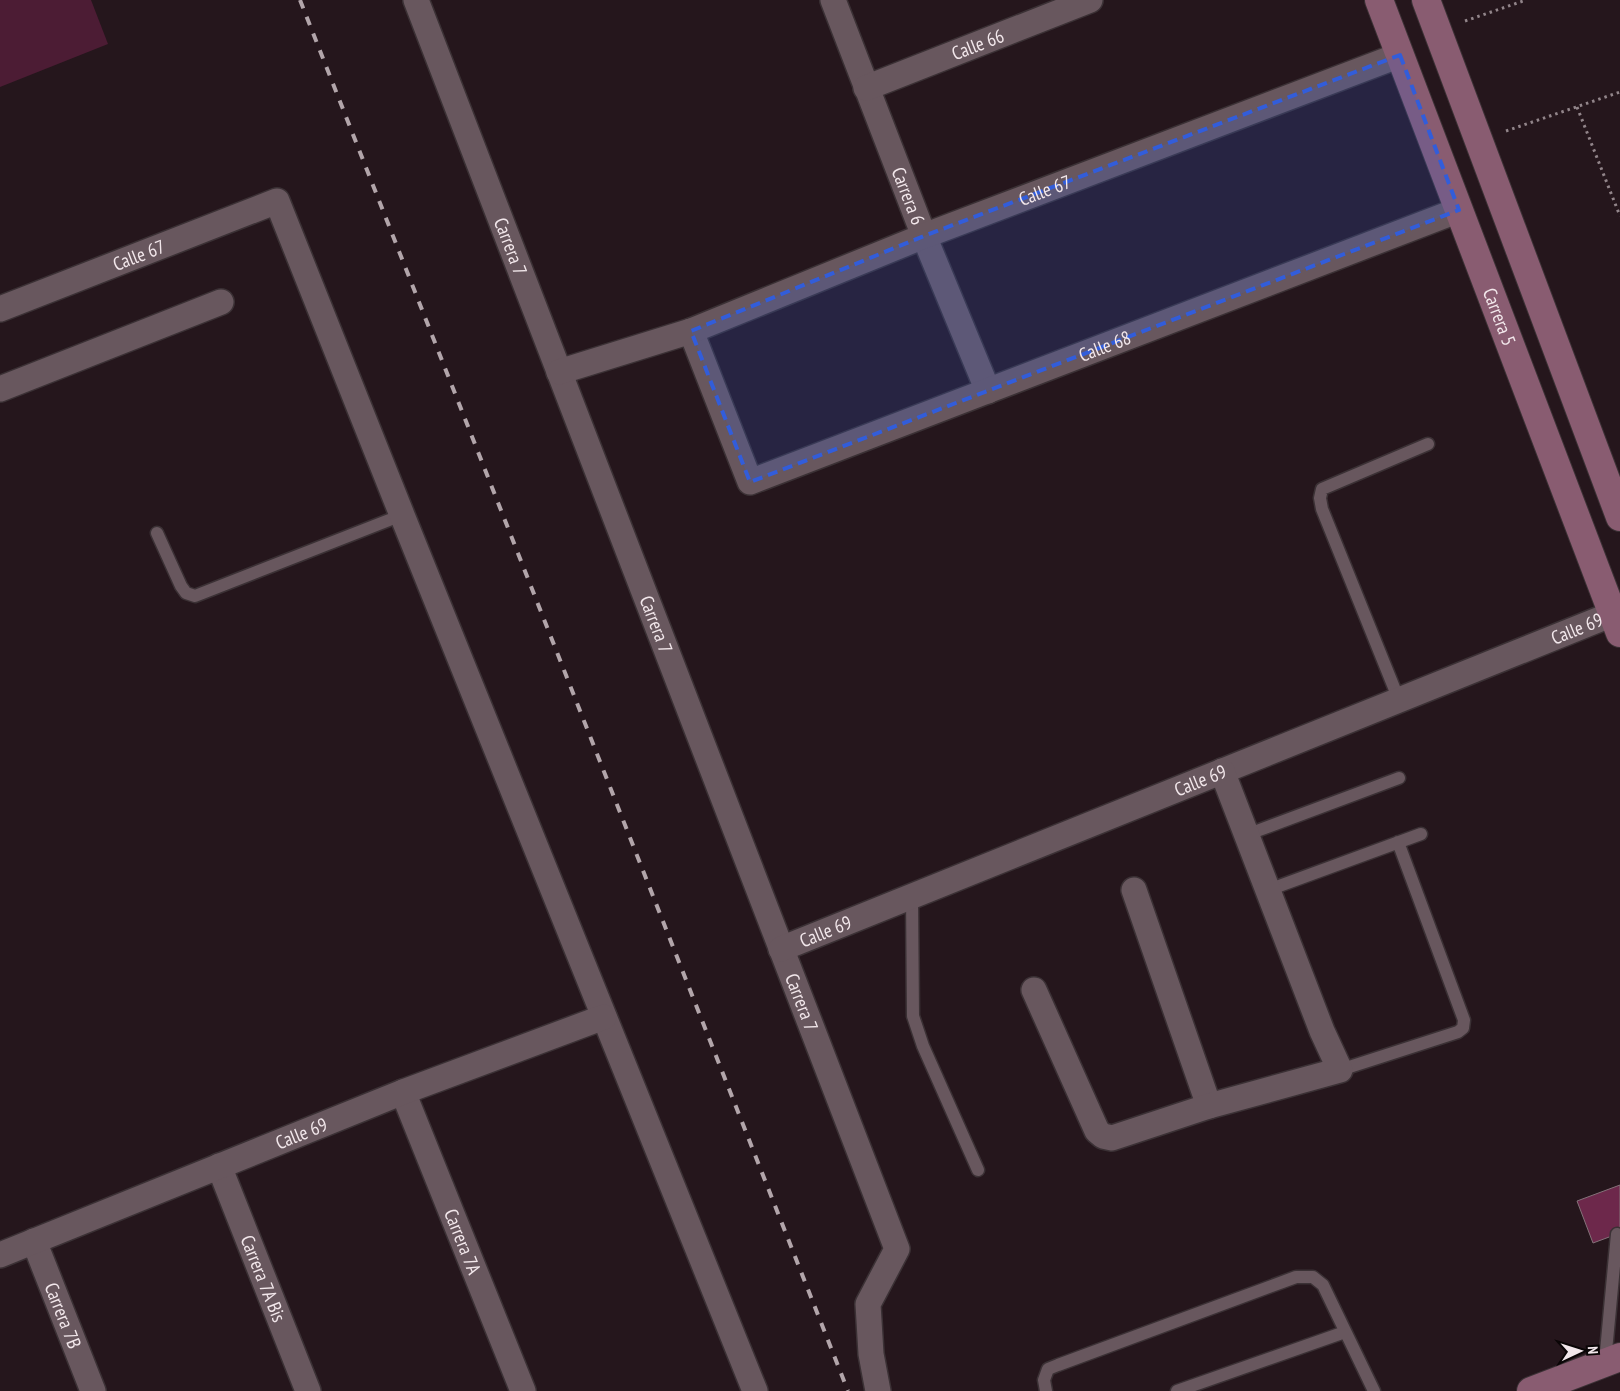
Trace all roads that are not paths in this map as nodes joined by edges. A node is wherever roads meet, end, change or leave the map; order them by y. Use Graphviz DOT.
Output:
graph roads {
  1 [pos="416,0"];
  2 [pos="833,0"];
  3 [pos="1090,0"];
  4 [pos="1379,0"];
  5 [pos="1426,0"];
  6 [pos="1400,55"];
  7 [pos="866,88"];
  8 [pos="1459,210"];
  9 [pos="924,236"];
  10 [pos="221,302"];
  11 [pos="0,309"];
  12 [pos="691,331"];
  13 [pos="559,372"];
  14 [pos="0,390"];
  15 [pos="988,391"];
  16 [pos="1428,444"];
  17 [pos="402,515"];
  18 [pos="1620,516"];
  19 [pos="156,533"];
  20 [pos="1618,620"];
  21 [pos="1398,700"];
  22 [pos="1222,771"];
  23 [pos="1399,778"];
  24 [pos="1421,834"];
  25 [pos="1246,835"];
  26 [pos="1398,842"];
  27 [pos="1134,890"];
  28 [pos="1268,890"];
  29 [pos="912,896"];
  30 [pos="781,949"];
  31 [pos="1034,990"];
  32 [pos="604,1017"];
  33 [pos="1340,1070"];
  34 [pos="403,1092"];
  35 [pos="1210,1106"];
  36 [pos="219,1166"];
  37 [pos="978,1170"];
  38 [pos="1618,1234"];
  39 [pos="34,1241"];
  40 [pos="0,1255"];
  41 [pos="1616,1285"];
  42 [pos="1345,1332"];
  43 [pos="1613,1360"];
  44 [pos="93,1391"];
  45 [pos="308,1391"];
  46 [pos="523,1391"];
  47 [pos="755,1391"];
  48 [pos="878,1391"];
  49 [pos="1046,1391"];
  50 [pos="1177,1391"];
  51 [pos="1374,1391"];
  52 [pos="1531,1391"];
  1 -- 13 [label="street, Carrera 7"];
  2 -- 7 [label="street, Carrera 6"];
  3 -- 7 [label="street, Calle 66"];
  4 -- 6 [label="main road, Carrera 5"];
  5 -- 18 [label="main road"];
  6 -- 8 [label="main road, Carrera 5"];
  6 -- 9 [label="street, Calle 67"];
  7 -- 9 [label="street, Carrera 6"];
  8 -- 15 [label="street, Calle 68"];
  8 -- 20 [label="main road, Carrera 5"];
  9 -- 12 [label="street, Calle 67"];
  9 -- 15 [label="street, Carrera 6"];
  10 -- 14 [label="street"];
  11 -- 17 [label="street, Calle 67"];
  12 -- 13 [label="street, Calle 67"];
  12 -- 15 [label="street, Calle 68"];
  13 -- 30 [label="street, Carrera 7"];
  16 -- 21 [label="lane"];
  17 -- 19 [label="lane"];
  17 -- 32 [label="street"];
  20 -- 21 [label="street, Calle 69"];
  21 -- 22 [label="street, Calle 69"];
  22 -- 25 [label="street"];
  22 -- 29 [label="street, Calle 69"];
  23 -- 25 [label="lane"];
  24 -- 26 [label="lane"];
  25 -- 28 [label="street"];
  26 -- 28 [label="lane"];
  26 -- 33 [label="lane"];
  27 -- 35 [label="street"];
  28 -- 33 [label="street"];
  29 -- 30 [label="street, Calle 69"];
  29 -- 37 [label="lane"];
  30 -- 48 [label="street, Carrera 7"];
  31 -- 35 [label="street"];
  32 -- 34 [label="street, Calle 69"];
  32 -- 47 [label="street"];
  33 -- 35 [label="street"];
  34 -- 36 [label="street, Calle 69"];
  34 -- 46 [label="street, Carrera 7A"];
  36 -- 39 [label="street, Calle 69"];
  36 -- 45 [label="street, Carrera 7A Bis"];
  38 -- 41 [label="lane"];
  39 -- 40 [label="street, Calle 69"];
  39 -- 44 [label="street, Carrera 7B"];
  41 -- 43 [label="lane"];
  42 -- 49 [label="lane"];
  42 -- 50 [label="lane"];
  42 -- 51 [label="lane"];
  43 -- 52 [label="main road"];
}
